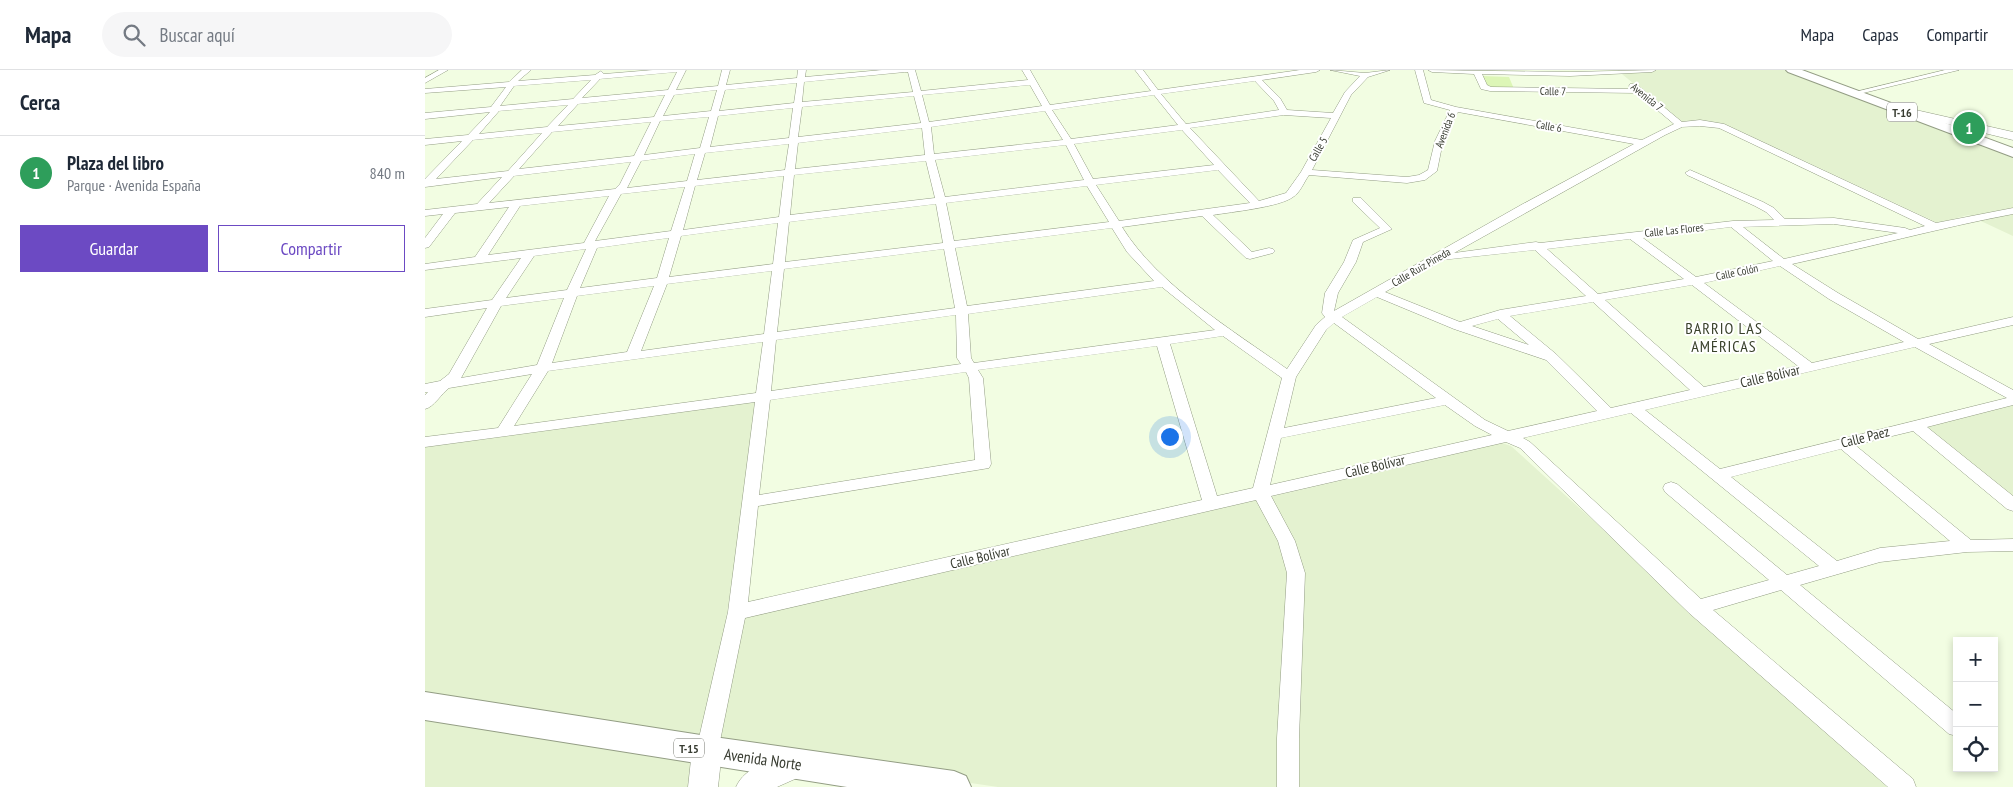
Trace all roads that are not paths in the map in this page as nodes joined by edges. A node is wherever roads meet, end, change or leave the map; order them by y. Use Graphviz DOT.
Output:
graph roads {
  1 [pos="433,70"];
  2 [pos="444,70"];
  3 [pos="527,70"];
  4 [pos="681,70"];
  5 [pos="726,70"];
  6 [pos="905,70"];
  7 [pos="911,70"];
  8 [pos="1025,70"];
  9 [pos="1139,70"];
  10 [pos="1315,70"];
  11 [pos="1334,70"];
  12 [pos="1386,70"];
  13 [pos="1419,70"];
  14 [pos="1432,70"];
  15 [pos="1652,70"];
  16 [pos="1792,70"];
  17 [pos="1800,70"];
  18 [pos="1955,70"];
  19 [pos="1477,72"];
  20 [pos="1615,72"];
  21 [pos="601,73"];
  22 [pos="425,74"];
  23 [pos="1365,75"];
  24 [pos="801,76"];
  25 [pos="1257,80"];
  26 [pos="425,81"];
  27 [pos="1033,82"];
  28 [pos="511,84"];
  29 [pos="721,89"];
  30 [pos="443,90"];
  31 [pos="425,91"];
  32 [pos="1640,91"];
  33 [pos="1859,92"];
  34 [pos="917,93"];
  35 [pos="671,94"];
  36 [pos="1156,94"];
  37 [pos="431,98"];
  38 [pos="574,103"];
  39 [pos="797,105"];
  40 [pos="1890,106"];
  41 [pos="1049,109"];
  42 [pos="1455,109"];
  43 [pos="495,110"];
  44 [pos="1284,112"];
  45 [pos="1915,113"];
  46 [pos="714,114"];
  47 [pos="425,116"];
  48 [pos="1336,116"];
  49 [pos="656,120"];
  50 [pos="926,125"];
  51 [pos="1680,125"];
  52 [pos="1183,126"];
  53 [pos="1986,130"];
  54 [pos="548,131"];
  55 [pos="473,138"];
  56 [pos="793,141"];
  57 [pos="425,142"];
  58 [pos="1069,142"];
  59 [pos="1642,142"];
  60 [pos="2012,146"];
  61 [pos="703,152"];
  62 [pos="930,157"];
  63 [pos="637,159"];
  64 [pos="1220,167"];
  65 [pos="790,172"];
  66 [pos="1306,172"];
  67 [pos="1690,173"];
  68 [pos="511,174"];
  69 [pos="691,183"];
  70 [pos="1090,183"];
  71 [pos="426,184"];
  72 [pos="619,191"];
  73 [pos="941,200"];
  74 [pos="1357,200"];
  75 [pos="517,202"];
  76 [pos="1257,204"];
  77 [pos="480,206"];
  78 [pos="451,210"];
  79 [pos="2013,211"];
  80 [pos="425,213"];
  81 [pos="1205,213"];
  82 [pos="785,219"];
  83 [pos="1782,222"];
  84 [pos="1733,224"];
  85 [pos="1114,225"];
  86 [pos="1936,227"];
  87 [pos="1911,232"];
  88 [pos="676,234"];
  89 [pos="1632,234"];
  90 [pos="425,245"];
  91 [pos="590,245"];
  92 [pos="1536,245"];
  93 [pos="948,246"];
  94 [pos="1269,251"];
  95 [pos="530,253"];
  96 [pos="1438,258"];
  97 [pos="479,260"];
  98 [pos="1781,263"];
  99 [pos="779,266"];
  100 [pos="425,267"];
  101 [pos="662,281"];
  102 [pos="1695,281"];
  103 [pos="1164,283"];
  104 [pos="1377,292"];
  105 [pos="572,293"];
  106 [pos="1596,298"];
  107 [pos="496,304"];
  108 [pos="962,311"];
  109 [pos="425,313"];
  110 [pos="1500,314"];
  111 [pos="1333,317"];
  112 [pos="2013,321"];
  113 [pos="1459,326"];
  114 [pos="1226,332"];
  115 [pos="771,337"];
  116 [pos="1162,340"];
  117 [pos="1917,343"];
  118 [pos="632,356"];
  119 [pos="1551,357"];
  120 [pos="968,367"];
  121 [pos="1809,367"];
  122 [pos="543,368"];
  123 [pos="1289,377"];
  124 [pos="447,384"];
  125 [pos="425,388"];
  126 [pos="1701,392"];
  127 [pos="763,395"];
  128 [pos="2013,396"];
  129 [pos="1448,400"];
  130 [pos="2013,401"];
  131 [pos="425,405"];
  132 [pos="1634,408"];
  133 [pos="1608,413"];
  134 [pos="1915,425"];
  135 [pos="503,432"];
  136 [pos="1275,434"];
  137 [pos="1507,435"];
  138 [pos="425,442"];
  139 [pos="1843,443"];
  140 [pos="1717,475"];
  141 [pos="1671,488"];
  142 [pos="1260,492"];
  143 [pos="750,502"];
  144 [pos="1211,504"];
  145 [pos="2013,505"];
  146 [pos="2013,545"];
  147 [pos="1967,546"];
  148 [pos="1834,568"];
  149 [pos="1783,582"];
  150 [pos="1696,608"];
  151 [pos="737,612"];
  152 [pos="425,706"];
  153 [pos="1953,724"];
  154 [pos="707,751"];
  155 [pos="797,764"];
  156 [pos="703,787"];
  157 [pos="751,787"];
  158 [pos="954,787"];
  159 [pos="1288,787"];
  160 [pos="1905,787"];
  1 -- 22 [label="street"];
  2 -- 26 [label="street"];
  3 -- 28 [label="street"];
  4 -- 21 [label="street"];
  4 -- 35 [label="street"];
  5 -- 29 [label="street"];
  6 -- 24 [label="street"];
  7 -- 34 [label="street"];
  8 -- 27 [label="street"];
  9 -- 36 [label="street"];
  10 -- 25 [label="street"];
  11 -- 23 [label="street"];
  12 -- 23 [label="street"];
  13 -- 42 [label="street, Avenida 6"];
  14 -- 19 [label="street"];
  15 -- 20 [label="street"];
  16 -- 40 [label="highway, T-16"];
  17 -- 33 [label="highway, T-16"];
  18 -- 33 [label="street"];
  19 -- 20 [label="street"];
  19 -- 32 [label="street, Calle 7"];
  20 -- 32 [label="street, Avenida 7"];
  21 -- 28 [label="street"];
  21 -- 38 [label="street"];
  23 -- 48 [label="street, Calle 5"];
  24 -- 29 [label="street"];
  24 -- 39 [label="street"];
  25 -- 36 [label="street"];
  25 -- 44 [label="street"];
  27 -- 34 [label="street"];
  27 -- 41 [label="street"];
  28 -- 30 [label="street"];
  28 -- 43 [label="street"];
  29 -- 35 [label="street"];
  29 -- 46 [label="street"];
  30 -- 31 [label="street"];
  30 -- 37 [label="street"];
  32 -- 51 [label="street, Avenida 7"];
  33 -- 40 [label="highway, T-16"];
  34 -- 39 [label="street"];
  34 -- 50 [label="street"];
  35 -- 38 [label="street"];
  35 -- 49 [label="street"];
  36 -- 41 [label="street"];
  36 -- 52 [label="street"];
  38 -- 43 [label="street"];
  38 -- 54 [label="street"];
  39 -- 46 [label="street"];
  39 -- 56 [label="street"];
  40 -- 45 [label="highway, T-16"];
  40 -- 53 [label="main road, T-16"];
  40 -- 60 [label="highway, T-16"];
  41 -- 50 [label="street"];
  41 -- 58 [label="street"];
  42 -- 59 [label="street, Calle 6"];
  42 -- 66 [label="street, Avenida 6"];
  43 -- 47 [label="street"];
  43 -- 55 [label="street"];
  44 -- 48 [label="street"];
  44 -- 52 [label="street"];
  45 -- 53 [label="main road"];
  45 -- 60 [label="highway, T-16"];
  46 -- 49 [label="street"];
  46 -- 61 [label="street"];
  48 -- 66 [label="street, Calle 5"];
  49 -- 54 [label="street"];
  49 -- 63 [label="street"];
  50 -- 56 [label="street"];
  50 -- 62 [label="street"];
  51 -- 59 [label="street, Calle Ruiz Pineda"];
  51 -- 86 [label="street"];
  52 -- 58 [label="street"];
  52 -- 64 [label="street"];
  53 -- 60 [label="main road"];
  54 -- 55 [label="street"];
  54 -- 68 [label="street"];
  55 -- 57 [label="street"];
  55 -- 71 [label="street"];
  56 -- 61 [label="street"];
  56 -- 65 [label="street"];
  58 -- 62 [label="street"];
  58 -- 70 [label="street"];
  59 -- 96 [label="street, Calle Ruiz Pineda"];
  61 -- 63 [label="street"];
  61 -- 69 [label="street"];
  62 -- 65 [label="street"];
  62 -- 73 [label="street"];
  63 -- 68 [label="street"];
  63 -- 72 [label="street"];
  64 -- 70 [label="street"];
  64 -- 76 [label="street"];
  65 -- 69 [label="street"];
  65 -- 82 [label="street"];
  66 -- 76 [label="street, Calle 5"];
  67 -- 83 [label="street"];
  68 -- 71 [label="street"];
  68 -- 77 [label="street"];
  69 -- 72 [label="street"];
  69 -- 88 [label="street"];
  70 -- 73 [label="street"];
  70 -- 85 [label="street"];
  72 -- 75 [label="street"];
  72 -- 91 [label="street"];
  73 -- 82 [label="street"];
  73 -- 93 [label="street"];
  74 -- 111 [label="street"];
  75 -- 77 [label="street"];
  75 -- 97 [label="street"];
  76 -- 81 [label="street, Calle 5"];
  77 -- 78 [label="street"];
  78 -- 80 [label="street"];
  78 -- 90 [label="street"];
  79 -- 86 [label="street, Calle Colón"];
  81 -- 85 [label="street, Calle 5"];
  81 -- 94 [label="street"];
  82 -- 88 [label="street"];
  82 -- 99 [label="street"];
  83 -- 84 [label="street, Calle Las Flores"];
  83 -- 87 [label="street, Calle Las Flores"];
  84 -- 89 [label="street, Calle Las Flores"];
  84 -- 98 [label="street"];
  85 -- 93 [label="street, Calle 5"];
  85 -- 103 [label="street"];
  86 -- 87 [label="street, Calle Colón"];
  87 -- 98 [label="street, Calle Colón"];
  88 -- 91 [label="street"];
  88 -- 101 [label="street"];
  89 -- 92 [label="street, Calle Las Flores"];
  89 -- 102 [label="street"];
  91 -- 95 [label="street"];
  91 -- 105 [label="street"];
  92 -- 96 [label="street, Calle Las Flores"];
  92 -- 106 [label="street"];
  93 -- 99 [label="street, Calle 5"];
  93 -- 108 [label="street"];
  95 -- 97 [label="street"];
  95 -- 107 [label="street"];
  96 -- 104 [label="street, Calle Ruiz Pineda"];
  97 -- 100 [label="street"];
  98 -- 102 [label="street, Calle Colón"];
  98 -- 117 [label="street"];
  99 -- 101 [label="street, Calle 5"];
  99 -- 115 [label="street"];
  101 -- 105 [label="street, Calle 5"];
  101 -- 118 [label="street"];
  102 -- 106 [label="street, Calle Colón"];
  102 -- 121 [label="street"];
  103 -- 108 [label="street"];
  103 -- 114 [label="street"];
  104 -- 111 [label="street, Calle Ruiz Pineda"];
  104 -- 113 [label="street"];
  105 -- 107 [label="street, Calle 5"];
  105 -- 122 [label="street"];
  106 -- 110 [label="street, Calle Colón"];
  106 -- 126 [label="street"];
  107 -- 109 [label="street, Calle 5"];
  107 -- 124 [label="street"];
  108 -- 115 [label="street"];
  108 -- 120 [label="street"];
  110 -- 113 [label="street, Calle Colón"];
  110 -- 119 [label="street"];
  111 -- 123 [label="street, Calle Ruiz Pineda"];
  111 -- 129 [label="street"];
  112 -- 117 [label="street, Calle Bolívar"];
  113 -- 119 [label="street"];
  114 -- 116 [label="street"];
  114 -- 123 [label="street"];
  115 -- 118 [label="street"];
  115 -- 127 [label="street"];
  116 -- 120 [label="street"];
  116 -- 144 [label="street"];
  117 -- 121 [label="street, Calle Bolívar"];
  117 -- 128 [label="street"];
  118 -- 122 [label="street"];
  119 -- 133 [label="street"];
  120 -- 127 [label="street"];
  120 -- 143 [label="street"];
  121 -- 126 [label="street, Calle Bolívar"];
  122 -- 124 [label="street"];
  122 -- 135 [label="street"];
  123 -- 136 [label="street, Calle Ruiz Pineda"];
  124 -- 125 [label="street"];
  124 -- 131 [label="street"];
  126 -- 132 [label="street, Calle Bolívar"];
  127 -- 135 [label="street"];
  127 -- 143 [label="street"];
  129 -- 136 [label="street"];
  129 -- 137 [label="street"];
  130 -- 134 [label="street, Calle Paez"];
  132 -- 133 [label="street, Calle Bolívar"];
  132 -- 140 [label="street"];
  133 -- 137 [label="street, Calle Bolívar"];
  134 -- 139 [label="street, Calle Paez"];
  134 -- 145 [label="street"];
  135 -- 138 [label="street"];
  136 -- 142 [label="street, Calle Ruiz Pineda"];
  137 -- 142 [label="street, Calle Bolívar"];
  137 -- 150 [label="street"];
  139 -- 140 [label="street, Calle Paez"];
  139 -- 147 [label="street"];
  140 -- 148 [label="street"];
  141 -- 149 [label="street"];
  142 -- 144 [label="street, Calle Bolívar"];
  142 -- 159 [label="street"];
  143 -- 151 [label="street"];
  144 -- 151 [label="street, Calle Bolívar"];
  146 -- 147 [label="street"];
  147 -- 148 [label="street"];
  148 -- 149 [label="street"];
  149 -- 150 [label="street"];
  149 -- 153 [label="street"];
  150 -- 160 [label="street"];
  151 -- 154 [label="street"];
  152 -- 154 [label="highway, Avenida Norte / T-15"];
  154 -- 155 [label="highway, Avenida Norte / T-15"];
  154 -- 156 [label="main road"];
  155 -- 157 [label="main road"];
  155 -- 158 [label="highway, Avenida Norte / T-15"];
}
